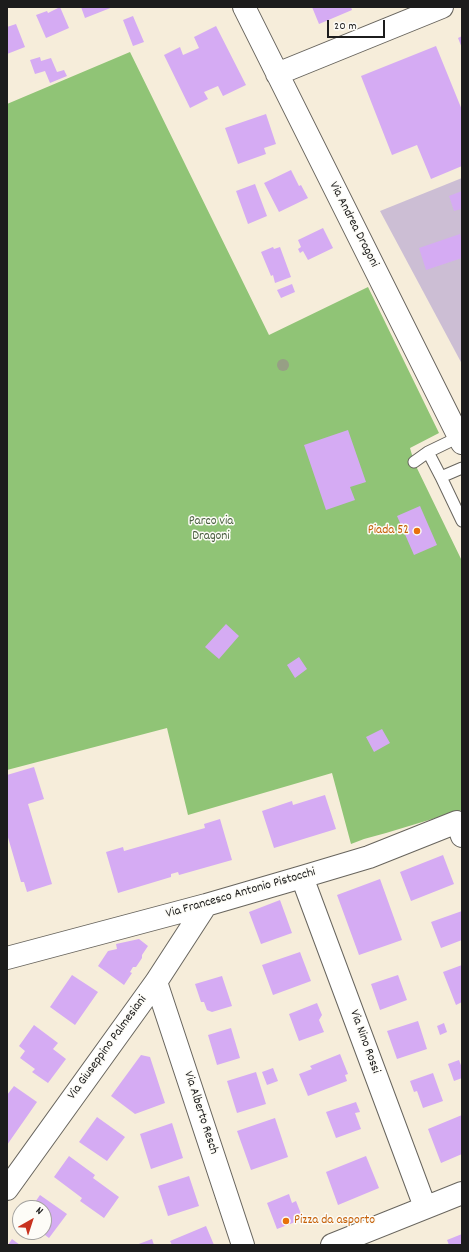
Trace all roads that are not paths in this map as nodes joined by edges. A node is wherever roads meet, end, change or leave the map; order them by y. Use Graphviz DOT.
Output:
graph roads {
  1 [pos="244,7"];
  2 [pos="442,7"];
  3 [pos="277,74"];
  4 [pos="461,440"];
  5 [pos="428,452"];
  6 [pos="414,462"];
  7 [pos="462,468"];
  8 [pos="441,478"];
  9 [pos="462,521"];
  10 [pos="462,836"];
  11 [pos="302,877"];
  12 [pos="206,905"];
  13 [pos="7,958"];
  14 [pos="156,982"];
  15 [pos="7,1189"];
  16 [pos="462,1193"];
  17 [pos="425,1207"];
  18 [pos="244,1245"];
  19 [pos="332,1245"];
  1 -- 3 [label="street, Via Andrea Dragoni"];
  2 -- 3 [label="street"];
  3 -- 4 [label="street, Via Andrea Dragoni"];
  4 -- 5 [label="lane"];
  5 -- 6 [label="lane"];
  5 -- 8 [label="lane"];
  7 -- 8 [label="lane"];
  8 -- 9 [label="lane"];
  10 -- 11 [label="street, Via Francesco Antonio Pistocchi"];
  11 -- 12 [label="street, Via Francesco Antonio Pistocchi"];
  11 -- 17 [label="street, Via Nino Rossi"];
  12 -- 13 [label="street, Via Francesco Antonio Pistocchi"];
  12 -- 14 [label="street, Via Giuseppino Palmesiani"];
  14 -- 15 [label="street, Via Giuseppino Palmesiani"];
  14 -- 18 [label="street, Via Alberto Resch"];
  16 -- 17 [label="street"];
  17 -- 19 [label="street"];
}
